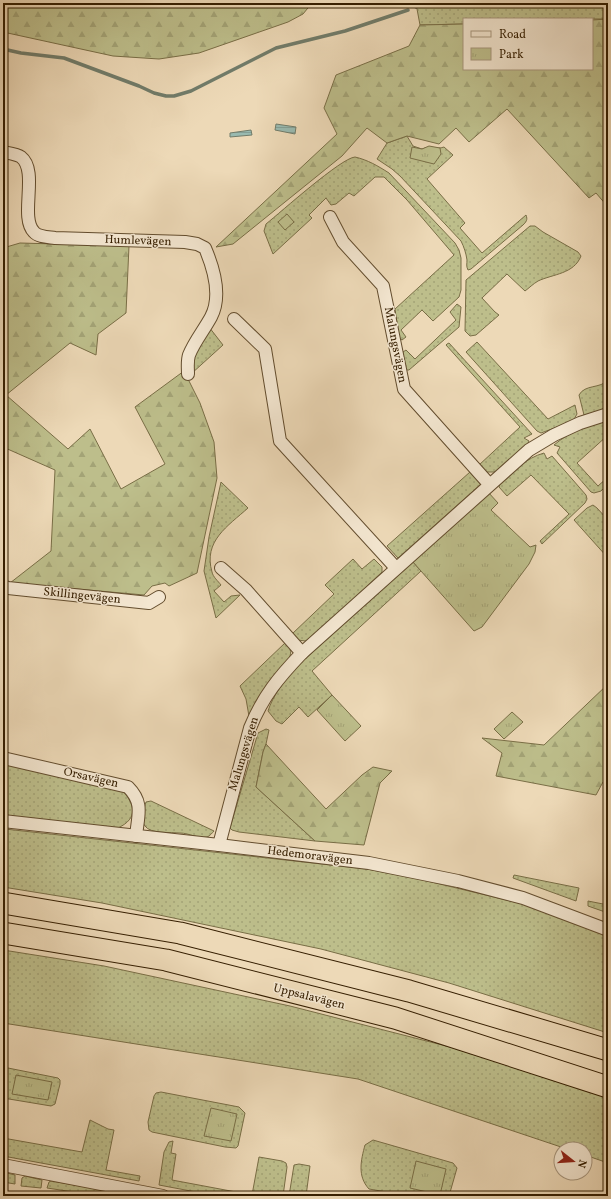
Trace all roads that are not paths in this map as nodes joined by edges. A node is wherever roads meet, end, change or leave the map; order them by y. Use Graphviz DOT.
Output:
graph roads {
  1 [pos="3,152"];
  2 [pos="330,217"];
  3 [pos="234,319"];
  4 [pos="188,374"];
  5 [pos="608,414"];
  6 [pos="489,484"];
  7 [pos="221,568"];
  8 [pos="396,568"];
  9 [pos="3,586"];
  10 [pos="159,597"];
  11 [pos="302,653"];
  12 [pos="3,758"];
  13 [pos="3,822"];
  14 [pos="136,836"];
  15 [pos="219,845"];
  16 [pos="3,903"];
  17 [pos="608,930"];
  18 [pos="3,933"];
  19 [pos="608,1050"];
  20 [pos="608,1087"];
  21 [pos="3,1165"];
  22 [pos="163,1196"];
  1 -- 4 [label="street, Humlevägen"];
  2 -- 6 [label="street, Malungsvägen"];
  3 -- 8 [label="street"];
  5 -- 6 [label="street, Malungsvägen"];
  6 -- 8 [label="street, Malungsvägen"];
  7 -- 11 [label="street"];
  8 -- 11 [label="street, Malungsvägen"];
  9 -- 10 [label="street, Skillingevägen"];
  11 -- 15 [label="street, Malungsvägen"];
  12 -- 14 [label="street, Orsavägen"];
  13 -- 14 [label="street, Hedemoravägen"];
  14 -- 15 [label="street, Hedemoravägen"];
  15 -- 17 [label="street, Hedemoravägen"];
  16 -- 19 [label="highway"];
  18 -- 20 [label="highway, Uppsalavägen"];
  21 -- 22 [label="street"];
}
